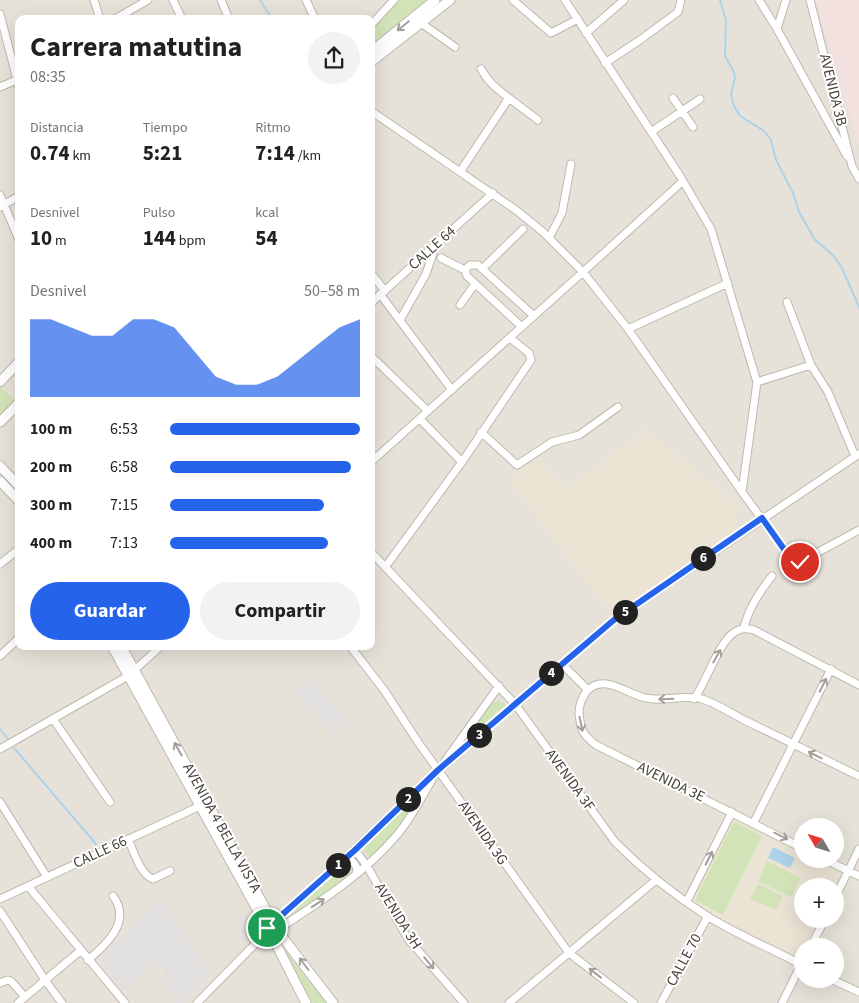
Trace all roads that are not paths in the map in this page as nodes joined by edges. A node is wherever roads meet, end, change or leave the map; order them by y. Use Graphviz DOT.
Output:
graph roads {
  1 [pos="94,0"];
  2 [pos="148,0"];
  3 [pos="173,0"];
  4 [pos="221,0"];
  5 [pos="306,0"];
  6 [pos="394,0"];
  7 [pos="435,0"];
  8 [pos="450,0"];
  9 [pos="513,0"];
  10 [pos="565,0"];
  11 [pos="624,0"];
  12 [pos="681,0"];
  13 [pos="759,0"];
  14 [pos="786,0"];
  15 [pos="810,0"];
  16 [pos="0,14"];
  17 [pos="99,15"];
  18 [pos="122,15"];
  19 [pos="180,15"];
  20 [pos="227,15"];
  21 [pos="313,15"];
  22 [pos="578,19"];
  23 [pos="375,21"];
  24 [pos="421,23"];
  25 [pos="778,29"];
  26 [pos="586,33"];
  27 [pos="3,42"];
  28 [pos="454,47"];
  29 [pos="375,49"];
  30 [pos="375,59"];
  31 [pos="605,62"];
  32 [pos="481,69"];
  33 [pos="15,74"];
  34 [pos="15,83"];
  35 [pos="0,87"];
  36 [pos="509,98"];
  37 [pos="673,98"];
  38 [pos="700,99"];
  39 [pos="682,111"];
  40 [pos="375,115"];
  41 [pos="538,120"];
  42 [pos="693,127"];
  43 [pos="651,132"];
  44 [pos="571,164"];
  45 [pos="852,166"];
  46 [pos="460,172"];
  47 [pos="859,179"];
  48 [pos="683,181"];
  49 [pos="493,193"];
  50 [pos="0,195"];
  51 [pos="15,198"];
  52 [pos="2,205"];
  53 [pos="523,229"];
  54 [pos="15,232"];
  55 [pos="549,238"];
  56 [pos="436,245"];
  57 [pos="441,258"];
  58 [pos="482,269"];
  59 [pos="465,270"];
  60 [pos="583,272"];
  61 [pos="375,280"];
  62 [pos="728,282"];
  63 [pos="475,284"];
  64 [pos="383,293"];
  65 [pos="375,300"];
  66 [pos="788,302"];
  67 [pos="460,305"];
  68 [pos="534,316"];
  69 [pos="400,320"];
  70 [pos="522,327"];
  71 [pos="628,329"];
  72 [pos="510,338"];
  73 [pos="375,360"];
  74 [pos="811,365"];
  75 [pos="15,366"];
  76 [pos="0,382"];
  77 [pos="757,382"];
  78 [pos="452,390"];
  79 [pos="15,407"];
  80 [pos="618,407"];
  81 [pos="428,411"];
  82 [pos="420,419"];
  83 [pos="0,422"];
  84 [pos="481,432"];
  85 [pos="857,455"];
  86 [pos="375,458"];
  87 [pos="462,462"];
  88 [pos="0,466"];
  89 [pos="0,481"];
  90 [pos="15,482"];
  91 [pos="742,492"];
  92 [pos="15,497"];
  93 [pos="762,518"];
  94 [pos="859,530"];
  95 [pos="15,552"];
  96 [pos="375,556"];
  97 [pos="0,564"];
  98 [pos="386,566"];
  99 [pos="772,576"];
  100 [pos="744,628"];
  101 [pos="15,642"];
  102 [pos="115,650"];
  103 [pos="122,650"];
  104 [pos="157,650"];
  105 [pos="353,650"];
  106 [pos="0,656"];
  107 [pos="562,664"];
  108 [pos="831,669"];
  109 [pos="131,673"];
  110 [pos="859,685"];
  111 [pos="499,686"];
  112 [pos="588,690"];
  113 [pos="694,699"];
  114 [pos="515,704"];
  115 [pos="53,719"];
  116 [pos="794,744"];
  117 [pos="0,749"];
  118 [pos="438,770"];
  119 [pos="859,776"];
  120 [pos="0,802"];
  121 [pos="110,802"];
  122 [pos="200,806"];
  123 [pos="732,812"];
  124 [pos="754,822"];
  125 [pos="128,840"];
  126 [pos="794,844"];
  127 [pos="859,849"];
  128 [pos="355,850"];
  129 [pos="343,860"];
  130 [pos="367,866"];
  131 [pos="842,868"];
  132 [pos="170,871"];
  133 [pos="848,871"];
  134 [pos="356,874"];
  135 [pos="859,876"];
  136 [pos="47,877"];
  137 [pos="844,879"];
  138 [pos="656,880"];
  139 [pos="28,886"];
  140 [pos="113,896"];
  141 [pos="0,899"];
  142 [pos="687,902"];
  143 [pos="0,911"];
  144 [pos="708,916"];
  145 [pos="270,930"];
  146 [pos="80,951"];
  147 [pos="569,953"];
  148 [pos="88,960"];
  149 [pos="794,960"];
  150 [pos="45,980"];
  151 [pos="794,980"];
  152 [pos="0,983"];
  153 [pos="844,985"];
  154 [pos="859,992"];
  155 [pos="25,997"];
  156 [pos="18,1003"];
  157 [pos="62,1003"];
  158 [pos="124,1003"];
  159 [pos="197,1003"];
  160 [pos="306,1003"];
  161 [pos="333,1003"];
  162 [pos="464,1003"];
  163 [pos="509,1003"];
  164 [pos="634,1003"];
  165 [pos="661,1003"];
  166 [pos="782,1003"];
  1 -- 17 [label="street"];
  2 -- 18 [label="street"];
  3 -- 19 [label="street"];
  4 -- 20 [label="street"];
  5 -- 21 [label="street"];
  6 -- 23 [label="street"];
  7 -- 29 [label="street, one-way"];
  8 -- 24 [label="street"];
  9 -- 22 [label="street"];
  10 -- 22 [label="street"];
  11 -- 26 [label="street"];
  12 -- 31 [label="street"];
  13 -- 25 [label="street"];
  14 -- 25 [label="street"];
  15 -- 45 [label="street, AVENIDA 3B"];
  16 -- 27 [label="street"];
  22 -- 26 [label="street"];
  24 -- 28 [label="street"];
  24 -- 30 [label="street"];
  25 -- 45 [label="street"];
  26 -- 31 [label="street"];
  27 -- 33 [label="street"];
  31 -- 43 [label="street"];
  32 -- 36 [label="street"];
  34 -- 35 [label="street"];
  36 -- 41 [label="street"];
  36 -- 46 [label="street"];
  37 -- 39 [label="street"];
  38 -- 39 [label="street"];
  39 -- 42 [label="street"];
  39 -- 43 [label="street"];
  40 -- 46 [label="street"];
  43 -- 48 [label="street"];
  44 -- 55 [label="street"];
  45 -- 47 [label="street, AVENIDA 3B"];
  46 -- 49 [label="street"];
  48 -- 60 [label="street"];
  48 -- 62 [label="street"];
  49 -- 55 [label="street"];
  49 -- 56 [label="street, CALLE 64"];
  50 -- 52 [label="street"];
  51 -- 52 [label="street"];
  52 -- 54 [label="street"];
  53 -- 58 [label="street"];
  55 -- 60 [label="street"];
  56 -- 64 [label="street, CALLE 64"];
  56 -- 69 [label="street"];
  57 -- 59 [label="street"];
  58 -- 59 [label="street"];
  58 -- 68 [label="street"];
  59 -- 63 [label="street"];
  60 -- 68 [label="street"];
  60 -- 71 [label="street"];
  61 -- 64 [label="street"];
  62 -- 71 [label="street"];
  62 -- 77 [label="street"];
  63 -- 67 [label="street"];
  63 -- 70 [label="street"];
  64 -- 65 [label="street, CALLE 64"];
  64 -- 69 [label="street"];
  66 -- 74 [label="street"];
  68 -- 70 [label="street"];
  69 -- 78 [label="street"];
  70 -- 72 [label="street"];
  71 -- 91 [label="street"];
  72 -- 78 [label="street"];
  72 -- 84 [label="street"];
  73 -- 81 [label="street"];
  74 -- 77 [label="street"];
  74 -- 85 [label="street"];
  75 -- 76 [label="street"];
  77 -- 91 [label="street"];
  78 -- 81 [label="street"];
  79 -- 83 [label="street"];
  80 -- 84 [label="street"];
  81 -- 82 [label="street"];
  82 -- 86 [label="street"];
  82 -- 87 [label="street"];
  84 -- 87 [label="street"];
  85 -- 93 [label="street"];
  87 -- 98 [label="street"];
  88 -- 90 [label="street"];
  89 -- 92 [label="street"];
  91 -- 93 [label="street"];
  93 -- 94 [label="street"];
  93 -- 107 [label="street"];
  95 -- 97 [label="street"];
  96 -- 98 [label="street, AVENIDA 3F"];
  98 -- 111 [label="street, AVENIDA 3F"];
  99 -- 100 [label="street"];
  100 -- 108 [label="street"];
  113 -- 100 [label="street, one-way"];
  101 -- 106 [label="street"];
  102 -- 109 [label="street, AVENIDA 4 BELLA VISTA"];
  103 -- 109 [label="street, AVENIDA 4 BELLA VISTA"];
  104 -- 109 [label="street"];
  105 -- 118 [label="street, AVENIDA 3G"];
  107 -- 112 [label="street"];
  107 -- 114 [label="street"];
  108 -- 110 [label="street"];
  116 -- 108 [label="street, one-way"];
  109 -- 115 [label="street"];
  109 -- 122 [label="street, AVENIDA 4 BELLA VISTA"];
  145 -- 109 [label="street, AVENIDA 4 BELLA VISTA, one-way"];
  111 -- 114 [label="street, AVENIDA 3F"];
  111 -- 118 [label="street"];
  113 -- 112 [label="street, one-way"];
  112 -- 123 [label="street, AVENIDA 3E, one-way"];
  113 -- 116 [label="street"];
  114 -- 118 [label="street"];
  114 -- 138 [label="street, AVENIDA 3F"];
  115 -- 117 [label="street"];
  115 -- 121 [label="street"];
  119 -- 116 [label="street, one-way"];
  116 -- 124 [label="street"];
  118 -- 128 [label="street"];
  118 -- 130 [label="street"];
  118 -- 147 [label="street, AVENIDA 3G"];
  120 -- 136 [label="street"];
  122 -- 125 [label="street, CALLE 66"];
  122 -- 145 [label="street, AVENIDA 4 BELLA VISTA"];
  123 -- 124 [label="street, AVENIDA 3E"];
  142 -- 123 [label="street, one-way"];
  124 -- 126 [label="street, AVENIDA 3E, one-way"];
  125 -- 132 [label="street"];
  125 -- 136 [label="street, CALLE 66"];
  127 -- 133 [label="street"];
  128 -- 129 [label="street"];
  128 -- 130 [label="street, AVENIDA 3H"];
  129 -- 134 [label="street"];
  129 -- 145 [label="street"];
  130 -- 134 [label="street"];
  130 -- 162 [label="street, AVENIDA 3H, one-way"];
  131 -- 133 [label="street"];
  133 -- 135 [label="street"];
  133 -- 137 [label="street"];
  145 -- 134 [label="street, one-way"];
  136 -- 139 [label="street, CALLE 66"];
  138 -- 142 [label="street, AVENIDA 3F"];
  138 -- 147 [label="street"];
  139 -- 141 [label="street, CALLE 66"];
  139 -- 146 [label="street"];
  140 -- 148 [label="street"];
  142 -- 144 [label="street, AVENIDA 3F"];
  143 -- 150 [label="street"];
  144 -- 149 [label="street, AVENIDA 3F"];
  144 -- 165 [label="street, CALLE 70"];
  145 -- 159 [label="street"];
  145 -- 160 [label="street, AVENIDA 4 BELLA VISTA"];
  161 -- 145 [label="street, AVENIDA 4 BELLA VISTA, one-way"];
  146 -- 148 [label="street"];
  146 -- 150 [label="street"];
  147 -- 163 [label="street"];
  164 -- 147 [label="street, AVENIDA 3G, one-way"];
  148 -- 158 [label="street"];
  150 -- 155 [label="street"];
  150 -- 157 [label="street"];
  151 -- 166 [label="street"];
  152 -- 155 [label="street"];
  153 -- 154 [label="street"];
  155 -- 156 [label="street"];
}
